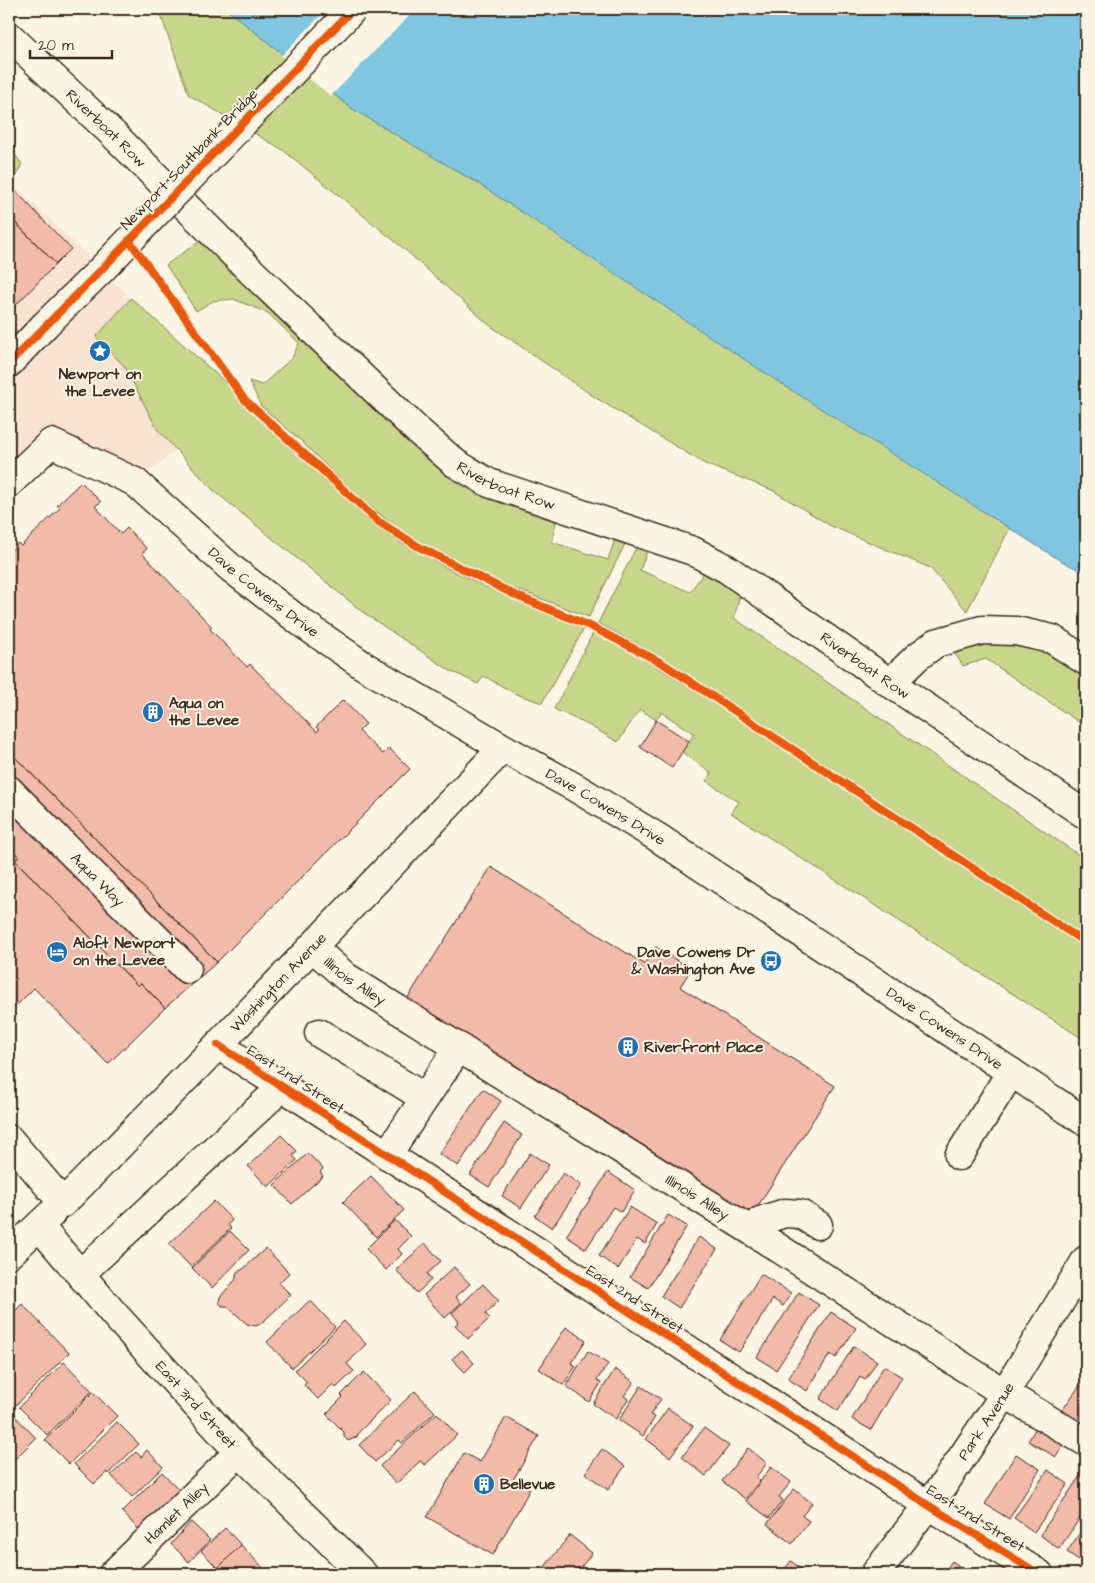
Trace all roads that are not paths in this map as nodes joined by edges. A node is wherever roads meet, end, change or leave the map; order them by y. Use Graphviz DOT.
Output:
graph roads {
  1 [pos="353,9"];
  2 [pos="9,36"];
  3 [pos="9,363"];
  4 [pos="9,483"];
  5 [pos="1086,661"];
  6 [pos="890,683"];
  7 [pos="503,748"];
  8 [pos="9,790"];
  9 [pos="1086,816"];
  10 [pos="312,947"];
  11 [pos="186,968"];
  12 [pos="318,1033"];
  13 [pos="218,1045"];
  14 [pos="459,1047"];
  15 [pos="1011,1072"];
  16 [pos="282,1087"];
  17 [pos="425,1098"];
  18 [pos="1086,1122"];
  19 [pos="9,1139"];
  20 [pos="387,1155"];
  21 [pos="959,1156"];
  22 [pos="63,1203"];
  23 [pos="818,1225"];
  24 [pos="39,1226"];
  25 [pos="754,1233"];
  26 [pos="9,1254"];
  27 [pos="1086,1260"];
  28 [pos="80,1274"];
  29 [pos="1004,1393"];
  30 [pos="1086,1442"];
  31 [pos="239,1452"];
  32 [pos="928,1505"];
  33 [pos="113,1574"];
  34 [pos="363,1574"];
  35 [pos="875,1574"];
  36 [pos="1039,1574"];
  1 -- 3 [label="street, Newport Southbank Bridge, bridge"];
  2 -- 6 [label="street, Riverboat Row"];
  4 -- 7 [label="street, Dave Cowens Drive"];
  5 -- 6 [label="street"];
  6 -- 9 [label="street, Riverboat Row"];
  7 -- 10 [label="street, Washington Avenue"];
  7 -- 15 [label="street, Dave Cowens Drive"];
  8 -- 11 [label="street, Aqua Way"];
  10 -- 13 [label="street, Washington Avenue"];
  10 -- 14 [label="street, Illinois Alley"];
  12 -- 17 [label="street"];
  13 -- 16 [label="street, East 2nd Street"];
  13 -- 22 [label="street, Washington Avenue"];
  14 -- 17 [label="street"];
  14 -- 25 [label="street, Illinois Alley"];
  15 -- 18 [label="street, Dave Cowens Drive"];
  15 -- 21 [label="street"];
  16 -- 20 [label="street, East 2nd Street"];
  16 -- 28 [label="street"];
  17 -- 20 [label="street"];
  19 -- 22 [label="street"];
  20 -- 32 [label="street, East 2nd Street"];
  22 -- 24 [label="street, Washington Avenue"];
  23 -- 25 [label="street"];
  24 -- 26 [label="street, Washington Avenue"];
  24 -- 28 [label="street, East 3rd Street"];
  25 -- 29 [label="street, Illinois Alley"];
  27 -- 29 [label="street, Park Avenue"];
  28 -- 31 [label="street, East 3rd Street"];
  29 -- 30 [label="street, Illinois Alley"];
  29 -- 32 [label="street, Park Avenue"];
  31 -- 33 [label="street, Hamlet Alley"];
  31 -- 34 [label="street, East 3rd Street"];
  32 -- 35 [label="street, Park Avenue"];
  32 -- 36 [label="street, East 2nd Street"];
}
